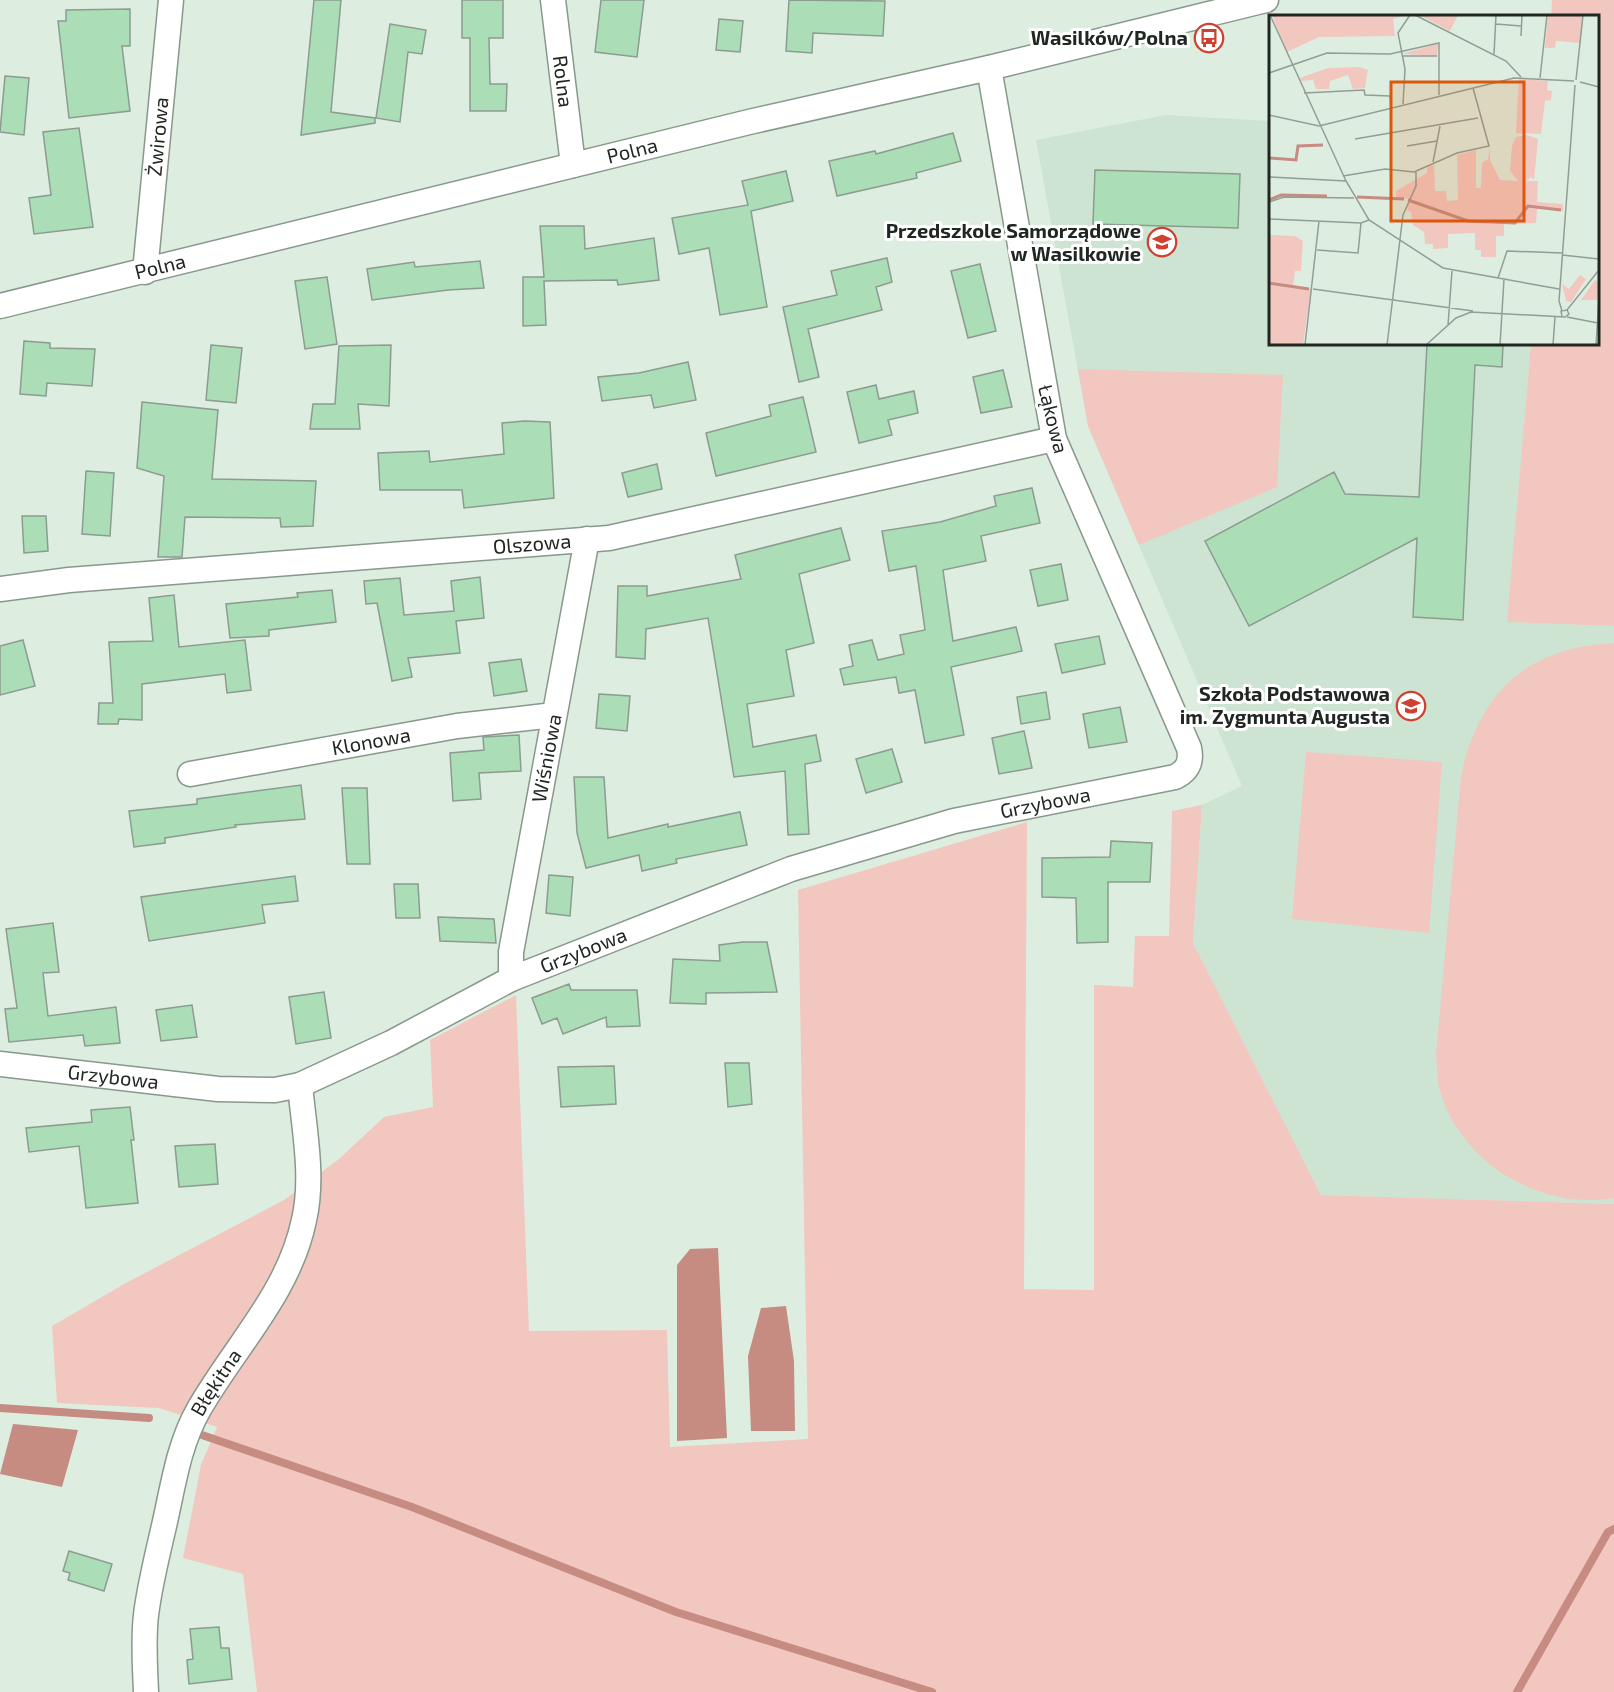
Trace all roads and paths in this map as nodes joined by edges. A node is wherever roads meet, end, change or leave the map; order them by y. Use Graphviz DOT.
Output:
graph roads {
  1 [pos="171,0"];
  2 [pos="553,0"];
  3 [pos="1266,0"];
  4 [pos="989,68"];
  5 [pos="573,165"];
  6 [pos="145,272"];
  7 [pos="0,306"];
  8 [pos="1054,439"];
  9 [pos="587,539"];
  10 [pos="0,590"];
  11 [pos="554,715"];
  12 [pos="190,774"];
  13 [pos="1175,777"];
  14 [pos="511,979"];
  15 [pos="0,1064"];
  16 [pos="300,1085"];
  17 [pos="146,1692"];
  1 -- 6 [label="street, Żwirowa"];
  2 -- 5 [label="street, Rolna"];
  3 -- 4 [label="street, Polna"];
  4 -- 5 [label="street, Polna"];
  4 -- 8 [label="street, Łąkowa"];
  5 -- 6 [label="street, Polna"];
  6 -- 7 [label="street, Polna"];
  8 -- 9 [label="street, Olszowa"];
  8 -- 13 [label="street, Łąkowa"];
  9 -- 10 [label="street, Olszowa"];
  9 -- 11 [label="street, Wiśniowa"];
  11 -- 12 [label="street, Klonowa"];
  11 -- 14 [label="street, Wiśniowa"];
  13 -- 14 [label="street, Grzybowa"];
  14 -- 16 [label="street, Grzybowa"];
  15 -- 16 [label="street, Grzybowa"];
  16 -- 17 [label="street, Błękitna"];
}
